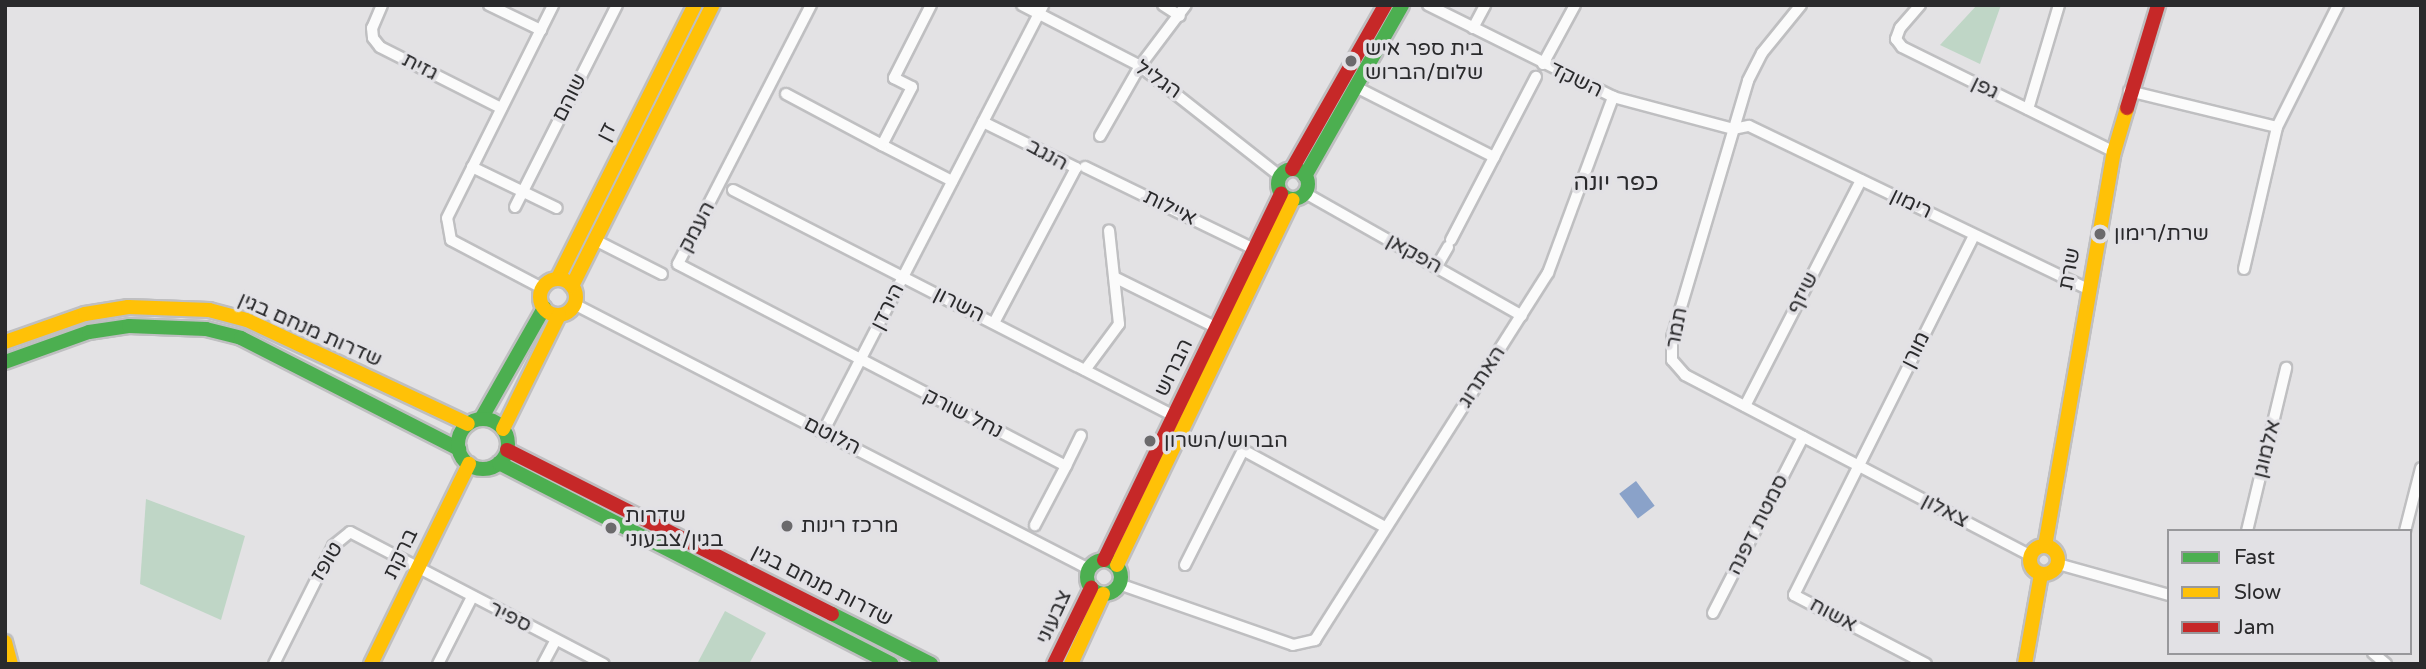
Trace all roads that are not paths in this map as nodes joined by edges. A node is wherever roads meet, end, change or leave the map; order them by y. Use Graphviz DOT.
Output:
graph roads {
  1 [pos="383,5"];
  2 [pos="489,5"];
  3 [pos="553,5"];
  4 [pos="617,5"];
  5 [pos="695,5"];
  6 [pos="713,5"];
  7 [pos="811,5"];
  8 [pos="931,5"];
  9 [pos="1022,5"];
  10 [pos="1163,5"];
  11 [pos="1186,5"];
  12 [pos="1385,5"];
  13 [pos="1402,5"];
  14 [pos="1428,5"];
  15 [pos="1485,5"];
  16 [pos="1575,5"];
  17 [pos="1801,5"];
  18 [pos="1920,5"];
  19 [pos="2059,5"];
  20 [pos="2158,5"];
  21 [pos="2338,5"];
  22 [pos="1041,10"];
  23 [pos="1180,16"];
  24 [pos="1473,28"];
  25 [pos="541,30"];
  26 [pos="1543,64"];
  27 [pos="1140,66"];
  28 [pos="1536,78"];
  29 [pos="1356,87"];
  30 [pos="2129,91"];
  31 [pos="786,94"];
  32 [pos="1613,97"];
  33 [pos="501,108"];
  34 [pos="2028,108"];
  35 [pos="983,122"];
  36 [pos="2277,127"];
  37 [pos="1733,129"];
  38 [pos="1100,136"];
  39 [pos="882,145"];
  40 [pos="2115,152"];
  41 [pos="1494,157"];
  42 [pos="471,167"];
  43 [pos="1085,167"];
  44 [pos="1292,174"];
  45 [pos="1861,180"];
  46 [pos="953,181"];
  47 [pos="733,190"];
  48 [pos="523,191"];
  49 [pos="1293,195"];
  50 [pos="515,207"];
  51 [pos="557,208"];
  52 [pos="1109,231"];
  53 [pos="1974,235"];
  54 [pos="595,240"];
  55 [pos="1254,249"];
  56 [pos="1437,267"];
  57 [pos="2244,270"];
  58 [pos="662,274"];
  59 [pos="904,277"];
  60 [pos="1114,277"];
  61 [pos="558,278"];
  62 [pos="572,286"];
  63 [pos="542,288"];
  64 [pos="2087,289"];
  65 [pos="574,304"];
  66 [pos="544,309"];
  67 [pos="559,315"];
  68 [pos="1522,316"];
  69 [pos="994,323"];
  70 [pos="1217,328"];
  71 [pos="5,342"];
  72 [pos="860,360"];
  73 [pos="5,362"];
  74 [pos="2286,368"];
  75 [pos="1085,370"];
  76 [pos="1745,406"];
  77 [pos="1180,419"];
  78 [pos="474,421"];
  79 [pos="503,429"];
  80 [pos="823,432"];
  81 [pos="1081,435"];
  82 [pos="1803,437"];
  83 [pos="459,449"];
  84 [pos="507,450"];
  85 [pos="499,463"];
  86 [pos="469,464"];
  87 [pos="1066,466"];
  88 [pos="1858,466"];
  89 [pos="2421,468"];
  90 [pos="2417,502"];
  91 [pos="1035,525"];
  92 [pos="1383,526"];
  93 [pos="2247,529"];
  94 [pos="2406,529"];
  95 [pos="2045,546"];
  96 [pos="2031,555"];
  97 [pos="1110,562"];
  98 [pos="2058,564"];
  99 [pos="1185,565"];
  100 [pos="416,569"];
  101 [pos="1089,569"];
  102 [pos="2041,574"];
  103 [pos="1119,584"];
  104 [pos="1097,591"];
  105 [pos="2167,594"];
  106 [pos="472,597"];
  107 [pos="1713,613"];
  108 [pos="556,639"];
  109 [pos="5,642"];
  110 [pos="11,664"];
  111 [pos="274,664"];
  112 [pos="371,664"];
  113 [pos="438,664"];
  114 [pos="543,664"];
  115 [pos="604,664"];
  116 [pos="892,664"];
  117 [pos="931,664"];
  118 [pos="1054,664"];
  119 [pos="1071,664"];
  120 [pos="1926,664"];
  121 [pos="2025,664"];
  1 -- 33 [label="street, גזית"];
  2 -- 25 [label="street"];
  3 -- 25 [label="street"];
  4 -- 48 [label="street, שוהם"];
  5 -- 61 [label="street, דן"];
  6 -- 54 [label="street, דן"];
  7 -- 72 [label="street, העמק"];
  8 -- 39 [label="street"];
  9 -- 22 [label="street, הגליל"];
  10 -- 23 [label="street"];
  11 -- 23 [label="street"];
  12 -- 44 [label="street"];
  13 -- 29 [label="street"];
  14 -- 24 [label="street, השקד"];
  15 -- 24 [label="street"];
  16 -- 26 [label="street"];
  17 -- 37 [label="street, תמר"];
  18 -- 34 [label="street, גפן"];
  19 -- 34 [label="street"];
  20 -- 30 [label="street, שרת"];
  21 -- 36 [label="street"];
  22 -- 27 [label="street, הגליל"];
  22 -- 35 [label="street"];
  23 -- 27 [label="street"];
  24 -- 26 [label="street, השקד"];
  25 -- 33 [label="street"];
  26 -- 32 [label="street, השקד"];
  27 -- 38 [label="street"];
  27 -- 44 [label="street, הגליל"];
  28 -- 41 [label="street"];
  29 -- 41 [label="street"];
  29 -- 44 [label="street"];
  30 -- 36 [label="street"];
  30 -- 40 [label="street, שרת"];
  31 -- 39 [label="street"];
  32 -- 37 [label="street, השקד"];
  32 -- 68 [label="street, האתרוג"];
  33 -- 42 [label="street"];
  34 -- 40 [label="street, גפן"];
  35 -- 46 [label="street, הירדן"];
  35 -- 69 [label="street, הנגב"];
  36 -- 57 [label="street"];
  37 -- 45 [label="street, רימון"];
  37 -- 76 [label="street, תמר"];
  39 -- 46 [label="street"];
  40 -- 64 [label="street, שרת"];
  41 -- 56 [label="street"];
  42 -- 48 [label="street"];
  42 -- 63 [label="street"];
  43 -- 55 [label="street, איילות"];
  44 -- 49 [label="street"];
  44 -- 49 [label="street"];
  45 -- 53 [label="street, רימון"];
  45 -- 76 [label="street, שיזף"];
  46 -- 59 [label="street, הירדן"];
  47 -- 59 [label="street, השרון"];
  48 -- 50 [label="street, שוהם"];
  48 -- 51 [label="street"];
  49 -- 55 [label="street, הברוש"];
  49 -- 56 [label="street, הפקאן"];
  49 -- 77 [label="street, הברוש"];
  52 -- 60 [label="street"];
  53 -- 64 [label="street, רימון"];
  53 -- 88 [label="street, מורן"];
  54 -- 58 [label="street"];
  54 -- 62 [label="street, דן"];
  55 -- 70 [label="street, הברוש"];
  56 -- 68 [label="street, הפקאן"];
  59 -- 69 [label="street, השרון"];
  59 -- 72 [label="street, הירדן"];
  60 -- 70 [label="street"];
  60 -- 75 [label="street"];
  61 -- 62 [label="street"];
  61 -- 63 [label="street"];
  62 -- 65 [label="street"];
  63 -- 66 [label="street"];
  64 -- 95 [label="street, שרת"];
  65 -- 67 [label="street"];
  65 -- 80 [label="street, הלוטם"];
  66 -- 67 [label="street"];
  66 -- 78 [label="street"];
  67 -- 79 [label="street"];
  68 -- 92 [label="street, האתרוג"];
  69 -- 75 [label="street, השרון"];
  70 -- 77 [label="street, הברוש"];
  71 -- 78 [label="street, שדרות מנחם בגין"];
  72 -- 80 [label="street, הירדן"];
  72 -- 87 [label="street, נחל שורק"];
  73 -- 83 [label="street, שדרות מנחם בגין"];
  74 -- 93 [label="street, אלמוגן"];
  75 -- 77 [label="street, השרון"];
  76 -- 82 [label="street, תמר"];
  77 -- 97 [label="street, הברוש"];
  78 -- 79 [label="street"];
  78 -- 83 [label="street"];
  79 -- 84 [label="street"];
  80 -- 101 [label="street, הלוטם"];
  81 -- 87 [label="street"];
  82 -- 88 [label="street, תמר"];
  82 -- 107 [label="street, סמטת דפנה"];
  83 -- 86 [label="street"];
  84 -- 85 [label="street"];
  84 -- 117 [label="street, שדרות מנחם בגין"];
  85 -- 86 [label="street"];
  85 -- 116 [label="street, שדרות מנחם בגין"];
  86 -- 100 [label="street, ברקת"];
  87 -- 91 [label="street"];
  88 -- 96 [label="street, צאלון"];
  88 -- 120 [label="street, אשוח"];
  89 -- 90 [label="street"];
  90 -- 94 [label="street"];
  92 -- 99 [label="street"];
  92 -- 103 [label="street, האתרוג"];
  95 -- 96 [label="street"];
  95 -- 98 [label="street"];
  96 -- 102 [label="street"];
  97 -- 101 [label="street"];
  97 -- 103 [label="street"];
  98 -- 102 [label="street"];
  98 -- 105 [label="street"];
  100 -- 106 [label="street, ספיר"];
  100 -- 111 [label="street, טופז"];
  100 -- 112 [label="street, ברקת"];
  101 -- 104 [label="street"];
  102 -- 121 [label="street"];
  103 -- 104 [label="street"];
  104 -- 118 [label="street, צבעוני"];
  104 -- 119 [label="street, צבעוני"];
  106 -- 108 [label="street, ספיר"];
  106 -- 113 [label="street"];
  108 -- 114 [label="street"];
  108 -- 115 [label="street, ספיר"];
  109 -- 110 [label="street"];
}
